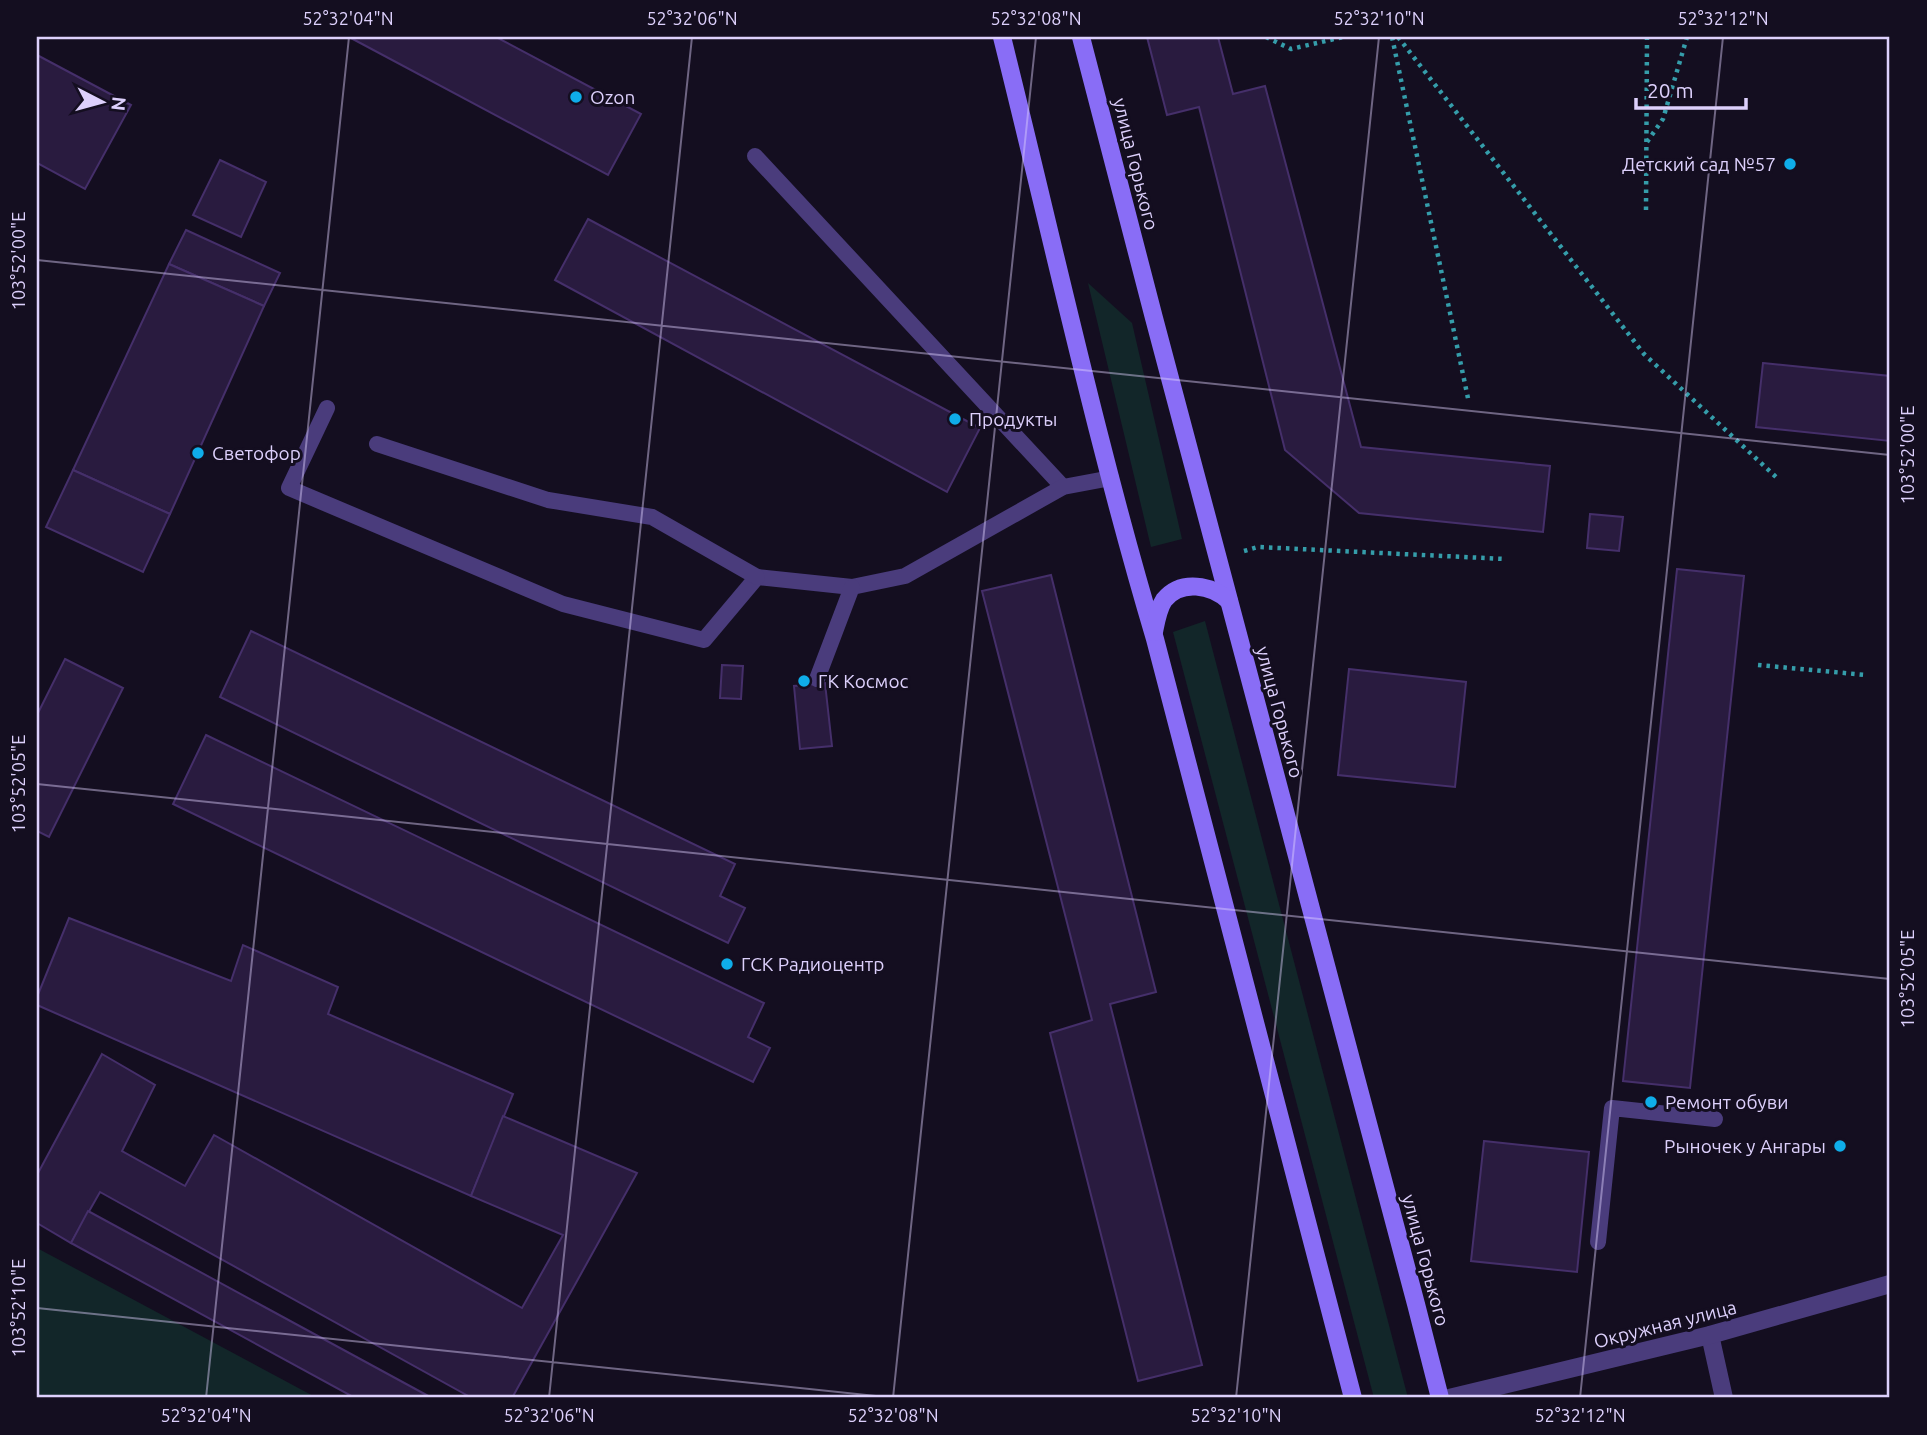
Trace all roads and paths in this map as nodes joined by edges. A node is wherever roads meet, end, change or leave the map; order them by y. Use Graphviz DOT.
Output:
graph roads {
  1 [pos="1002,37"];
  2 [pos="1082,37"];
  3 [pos="1266,37"];
  4 [pos="1343,37"];
  5 [pos="1392,37"];
  6 [pos="1398,37"];
  7 [pos="1647,37"];
  8 [pos="1687,37"];
  9 [pos="1647,142"];
  10 [pos="755,156"];
  11 [pos="1646,210"];
  12 [pos="1469,403"];
  13 [pos="327,408"];
  14 [pos="377,444"];
  15 [pos="1776,477"];
  16 [pos="1111,478"];
  17 [pos="1063,487"];
  18 [pos="1236,553"];
  19 [pos="1505,559"];
  20 [pos="757,576"];
  21 [pos="852,587"];
  22 [pos="1229,601"];
  23 [pos="1155,639"];
  24 [pos="1758,665"];
  25 [pos="1866,675"];
  26 [pos="817,679"];
  27 [pos="1715,1119"];
  28 [pos="1598,1242"];
  29 [pos="1890,1284"];
  30 [pos="1710,1335"];
  31 [pos="1353,1398"];
  32 [pos="1440,1398"];
  33 [pos="1449,1398"];
  34 [pos="1724,1398"];
  1 -- 16 [label="main road"];
  2 -- 22 [label="main road, улица Горького"];
  3 -- 4 [label="path"];
  5 -- 12 [label="path"];
  6 -- 15 [label="path"];
  7 -- 9 [label="path"];
  8 -- 9 [label="path"];
  9 -- 11 [label="path"];
  10 -- 17 [label="lane"];
  13 -- 20 [label="lane"];
  14 -- 20 [label="lane"];
  16 -- 17 [label="lane"];
  16 -- 23 [label="main road"];
  17 -- 21 [label="lane"];
  18 -- 19 [label="path"];
  20 -- 21 [label="lane"];
  21 -- 26 [label="lane"];
  22 -- 23 [label="main road"];
  22 -- 32 [label="main road, улица Горького"];
  23 -- 31 [label="main road"];
  24 -- 25 [label="path"];
  27 -- 28 [label="lane"];
  29 -- 30 [label="street, Окружная улица"];
  30 -- 33 [label="street, Окружная улица"];
  30 -- 34 [label="street"];
}
